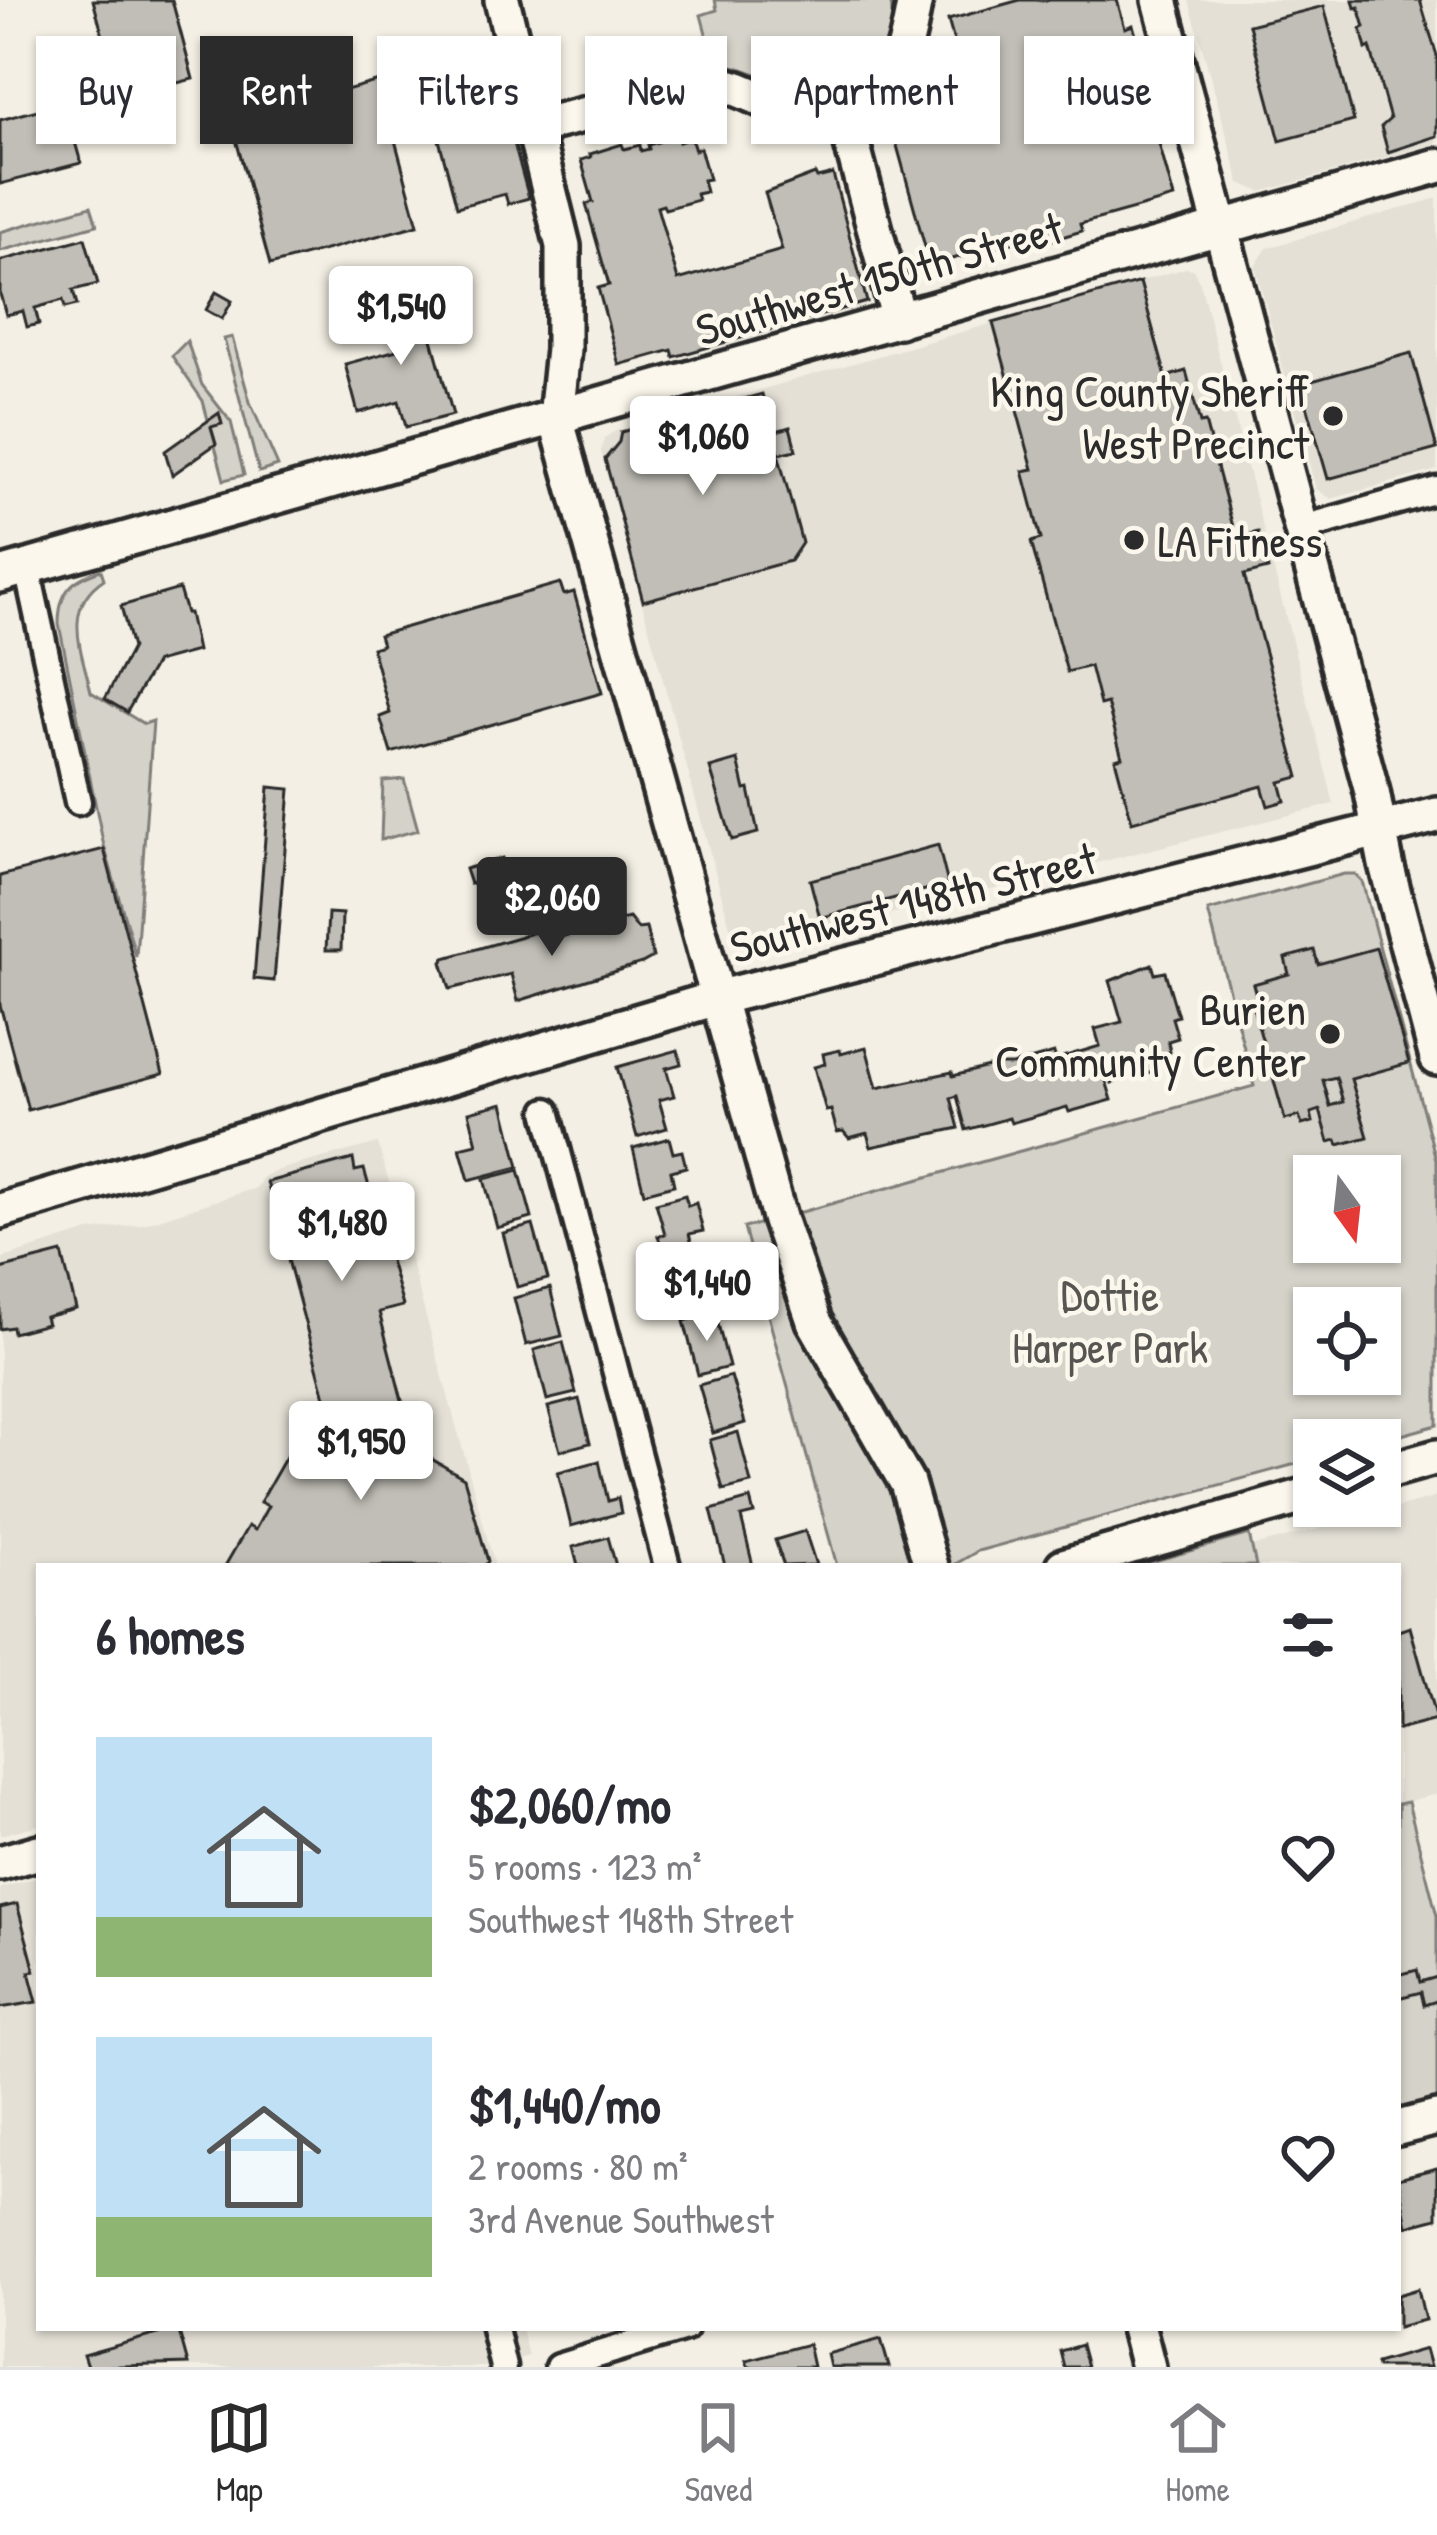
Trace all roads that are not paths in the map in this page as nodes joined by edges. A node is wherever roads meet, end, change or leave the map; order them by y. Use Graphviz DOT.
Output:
graph roads {
  1 [pos="502,0"];
  2 [pos="915,0"];
  3 [pos="1160,0"];
  4 [pos="512,36"];
  5 [pos="906,36"];
  6 [pos="751,94"];
  7 [pos="561,121"];
  8 [pos="540,144"];
  9 [pos="852,144"];
  10 [pos="1437,166"];
  11 [pos="1221,226"];
  12 [pos="899,320"];
  13 [pos="556,418"];
  14 [pos="1437,490"];
  15 [pos="1300,529"];
  16 [pos="13,571"];
  17 [pos="78,802"];
  18 [pos="1437,815"];
  19 [pos="1379,830"];
  20 [pos="716,998"];
  21 [pos="1437,1058"];
  22 [pos="548,1111"];
  23 [pos="0,1211"];
  24 [pos="1437,1457"];
  25 [pos="1401,1467"];
  26 [pos="1293,1499"];
  27 [pos="667,1563"];
  28 [pos="930,1563"];
  29 [pos="1073,1563"];
  30 [pos="36,1853"];
  31 [pos="0,1863"];
  32 [pos="1437,2119"];
  33 [pos="1401,2127"];
  34 [pos="495,2331"];
  35 [pos="676,2331"];
  36 [pos="1139,2331"];
  37 [pos="503,2367"];
  38 [pos="558,2367"];
  39 [pos="1148,2367"];
  1 -- 4 [label="street"];
  2 -- 5 [label="street"];
  3 -- 11 [label="street"];
  6 -- 7 [label="street"];
  8 -- 13 [label="street"];
  9 -- 12 [label="street"];
  10 -- 11 [label="street, Southwest 150th Street"];
  11 -- 12 [label="street, Southwest 150th Street"];
  11 -- 15 [label="street"];
  12 -- 13 [label="street, Southwest 150th Street"];
  13 -- 16 [label="street, Southwest 150th Street"];
  13 -- 20 [label="street"];
  14 -- 15 [label="street"];
  15 -- 19 [label="street"];
  16 -- 17 [label="street"];
  18 -- 19 [label="street, Southwest 148th Street"];
  19 -- 20 [label="street, Southwest 148th Street"];
  19 -- 21 [label="street"];
  20 -- 23 [label="street, Southwest 148th Street"];
  20 -- 28 [label="street"];
  22 -- 27 [label="street"];
  24 -- 25 [label="street"];
  26 -- 29 [label="street"];
  30 -- 31 [label="street"];
  32 -- 33 [label="street"];
  34 -- 37 [label="street"];
  35 -- 38 [label="street"];
  36 -- 39 [label="street"];
}
